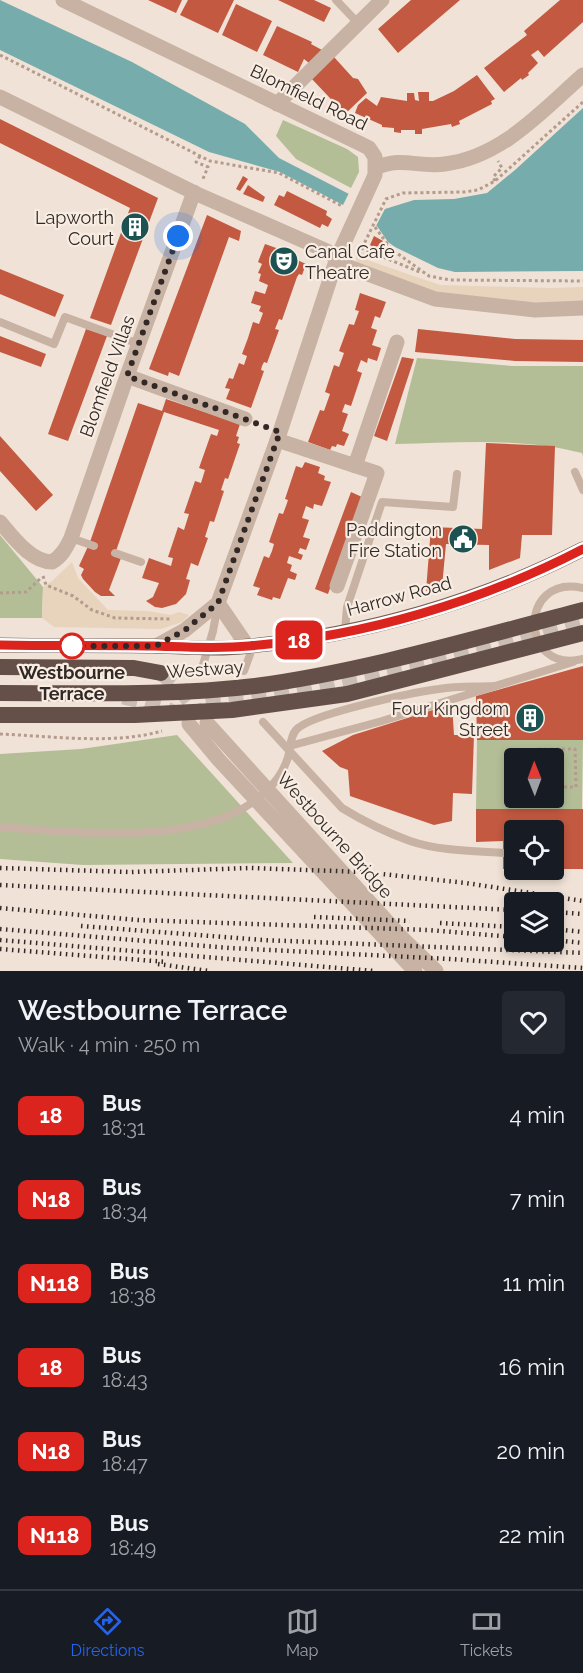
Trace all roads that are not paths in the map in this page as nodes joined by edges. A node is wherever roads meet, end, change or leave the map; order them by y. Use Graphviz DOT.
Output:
graph roads {
  1 [pos="63,0"];
  2 [pos="336,0"];
  3 [pos="382,0"];
  4 [pos="357,22"];
  5 [pos="583,75"];
  6 [pos="0,97"];
  7 [pos="277,104"];
  8 [pos="376,168"];
  9 [pos="194,192"];
  10 [pos="338,258"];
  11 [pos="583,308"];
  12 [pos="0,322"];
  13 [pos="397,342"];
  14 [pos="139,344"];
  15 [pos="127,376"];
  16 [pos="245,419"];
  17 [pos="278,440"];
  18 [pos="356,466"];
  19 [pos="575,472"];
  20 [pos="457,474"];
  21 [pos="583,490"];
  22 [pos="0,522"];
  23 [pos="71,538"];
  24 [pos="93,546"];
  25 [pos="583,549"];
  26 [pos="115,553"];
  27 [pos="141,562"];
  28 [pos="336,586"];
  29 [pos="583,588"];
  30 [pos="218,603"];
  31 [pos="583,610"];
  32 [pos="345,631"];
  33 [pos="583,633"];
  34 [pos="0,645"];
  35 [pos="156,646"];
  36 [pos="250,646"];
  37 [pos="209,648"];
  38 [pos="583,659"];
  39 [pos="573,662"];
  40 [pos="203,665"];
  41 [pos="0,667"];
  42 [pos="244,671"];
  43 [pos="161,673"];
  44 [pos="494,686"];
  45 [pos="0,693"];
  46 [pos="0,715"];
  47 [pos="263,722"];
  48 [pos="207,723"];
  49 [pos="189,724"];
  50 [pos="284,748"];
  51 [pos="0,827"];
  52 [pos="504,853"];
  53 [pos="415,971"];
  54 [pos="436,971"];
  1 -- 7 [label="street, Blomfield Road"];
  2 -- 4 [label="lane"];
  3 -- 4 [label="street"];
  4 -- 7 [label="street"];
  5 -- 8 [label="street"];
  6 -- 9 [label="street"];
  7 -- 8 [label="street, Blomfield Road"];
  8 -- 10 [label="street"];
  9 -- 10 [label="street"];
  9 -- 14 [label="street, Blomfield Villas"];
  10 -- 11 [label="street"];
  10 -- 17 [label="street"];
  12 -- 14 [label="lane"];
  13 -- 18 [label="street"];
  14 -- 15 [label="street, Blomfield Villas"];
  15 -- 16 [label="street"];
  15 -- 23 [label="street, Blomfield Villas"];
  17 -- 18 [label="street"];
  17 -- 30 [label="street"];
  18 -- 28 [label="street"];
  19 -- 21 [label="lane"];
  20 -- 32 [label="lane"];
  22 -- 23 [label="street, Blomfield Villas"];
  23 -- 24 [label="lane"];
  25 -- 32 [label="main road, Harrow Road"];
  26 -- 27 [label="lane"];
  29 -- 39 [label="lane"];
  30 -- 35 [label="street"];
  30 -- 36 [label="street"];
  30 -- 37 [label="lane"];
  31 -- 45 [label="highway, Westway"];
  32 -- 36 [label="main road, Harrow Road"];
  33 -- 46 [label="highway"];
  34 -- 35 [label="main road, Harrow Road"];
  35 -- 37 [label="main road, Harrow Road"];
  36 -- 37 [label="main road, Harrow Road"];
  36 -- 42 [label="lane"];
  37 -- 40 [label="lane"];
  38 -- 39 [label="lane"];
  39 -- 44 [label="lane"];
  41 -- 43 [label="highway"];
  44 -- 50 [label="lane"];
  44 -- 51 [label="lane"];
  47 -- 50 [label="lane"];
  48 -- 54 [label="street, Westbourne Bridge"];
  49 -- 53 [label="street, Westbourne Bridge"];
  50 -- 52 [label="lane"];
}
